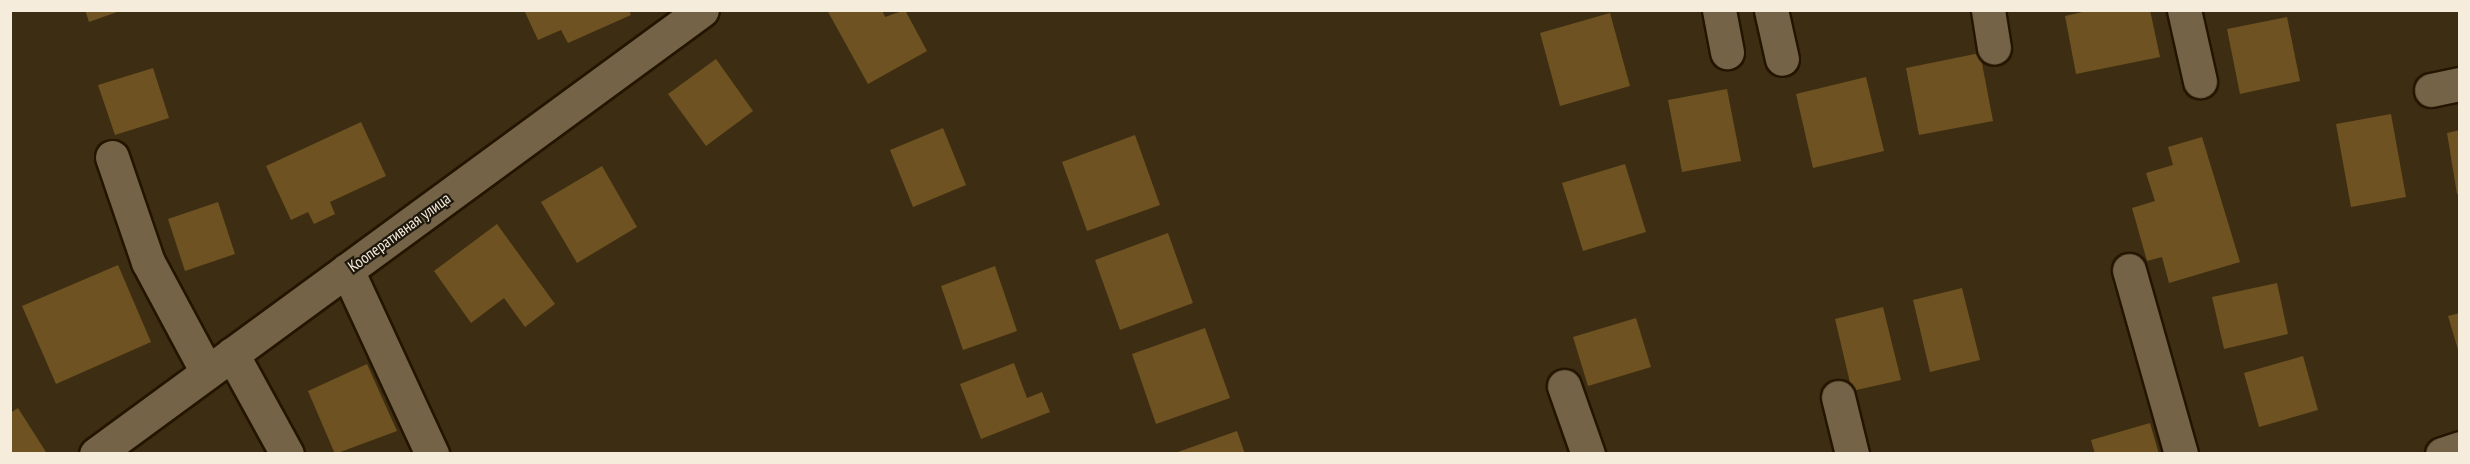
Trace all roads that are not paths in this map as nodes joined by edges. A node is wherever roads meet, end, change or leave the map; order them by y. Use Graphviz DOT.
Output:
graph roads {
  1 [pos="702,10"];
  2 [pos="1719,10"];
  3 [pos="1771,10"];
  4 [pos="1988,10"];
  5 [pos="2184,10"];
  6 [pos="1994,48"];
  7 [pos="1727,52"];
  8 [pos="1782,59"];
  9 [pos="2200,81"];
  10 [pos="112,157"];
  11 [pos="347,270"];
  12 [pos="2129,270"];
  13 [pos="220,363"];
  14 [pos="1564,386"];
  15 [pos="1838,397"];
  16 [pos="2460,448"];
  17 [pos="96,453"];
  18 [pos="287,453"];
  19 [pos="432,453"];
  20 [pos="1588,453"];
  21 [pos="1852,453"];
  22 [pos="2181,453"];
  23 [pos="2442,453"];
  1 -- 11 [label="street, Кооперативная улица"];
  2 -- 7 [label="street"];
  3 -- 8 [label="street"];
  4 -- 6 [label="street"];
  5 -- 9 [label="street"];
  10 -- 13 [label="street"];
  11 -- 13 [label="street, Кооперативная улица"];
  11 -- 19 [label="street"];
  12 -- 22 [label="street"];
  13 -- 17 [label="street, Кооперативная улица"];
  13 -- 18 [label="street"];
  14 -- 20 [label="street"];
  15 -- 21 [label="street"];
  16 -- 23 [label="street"];
}
